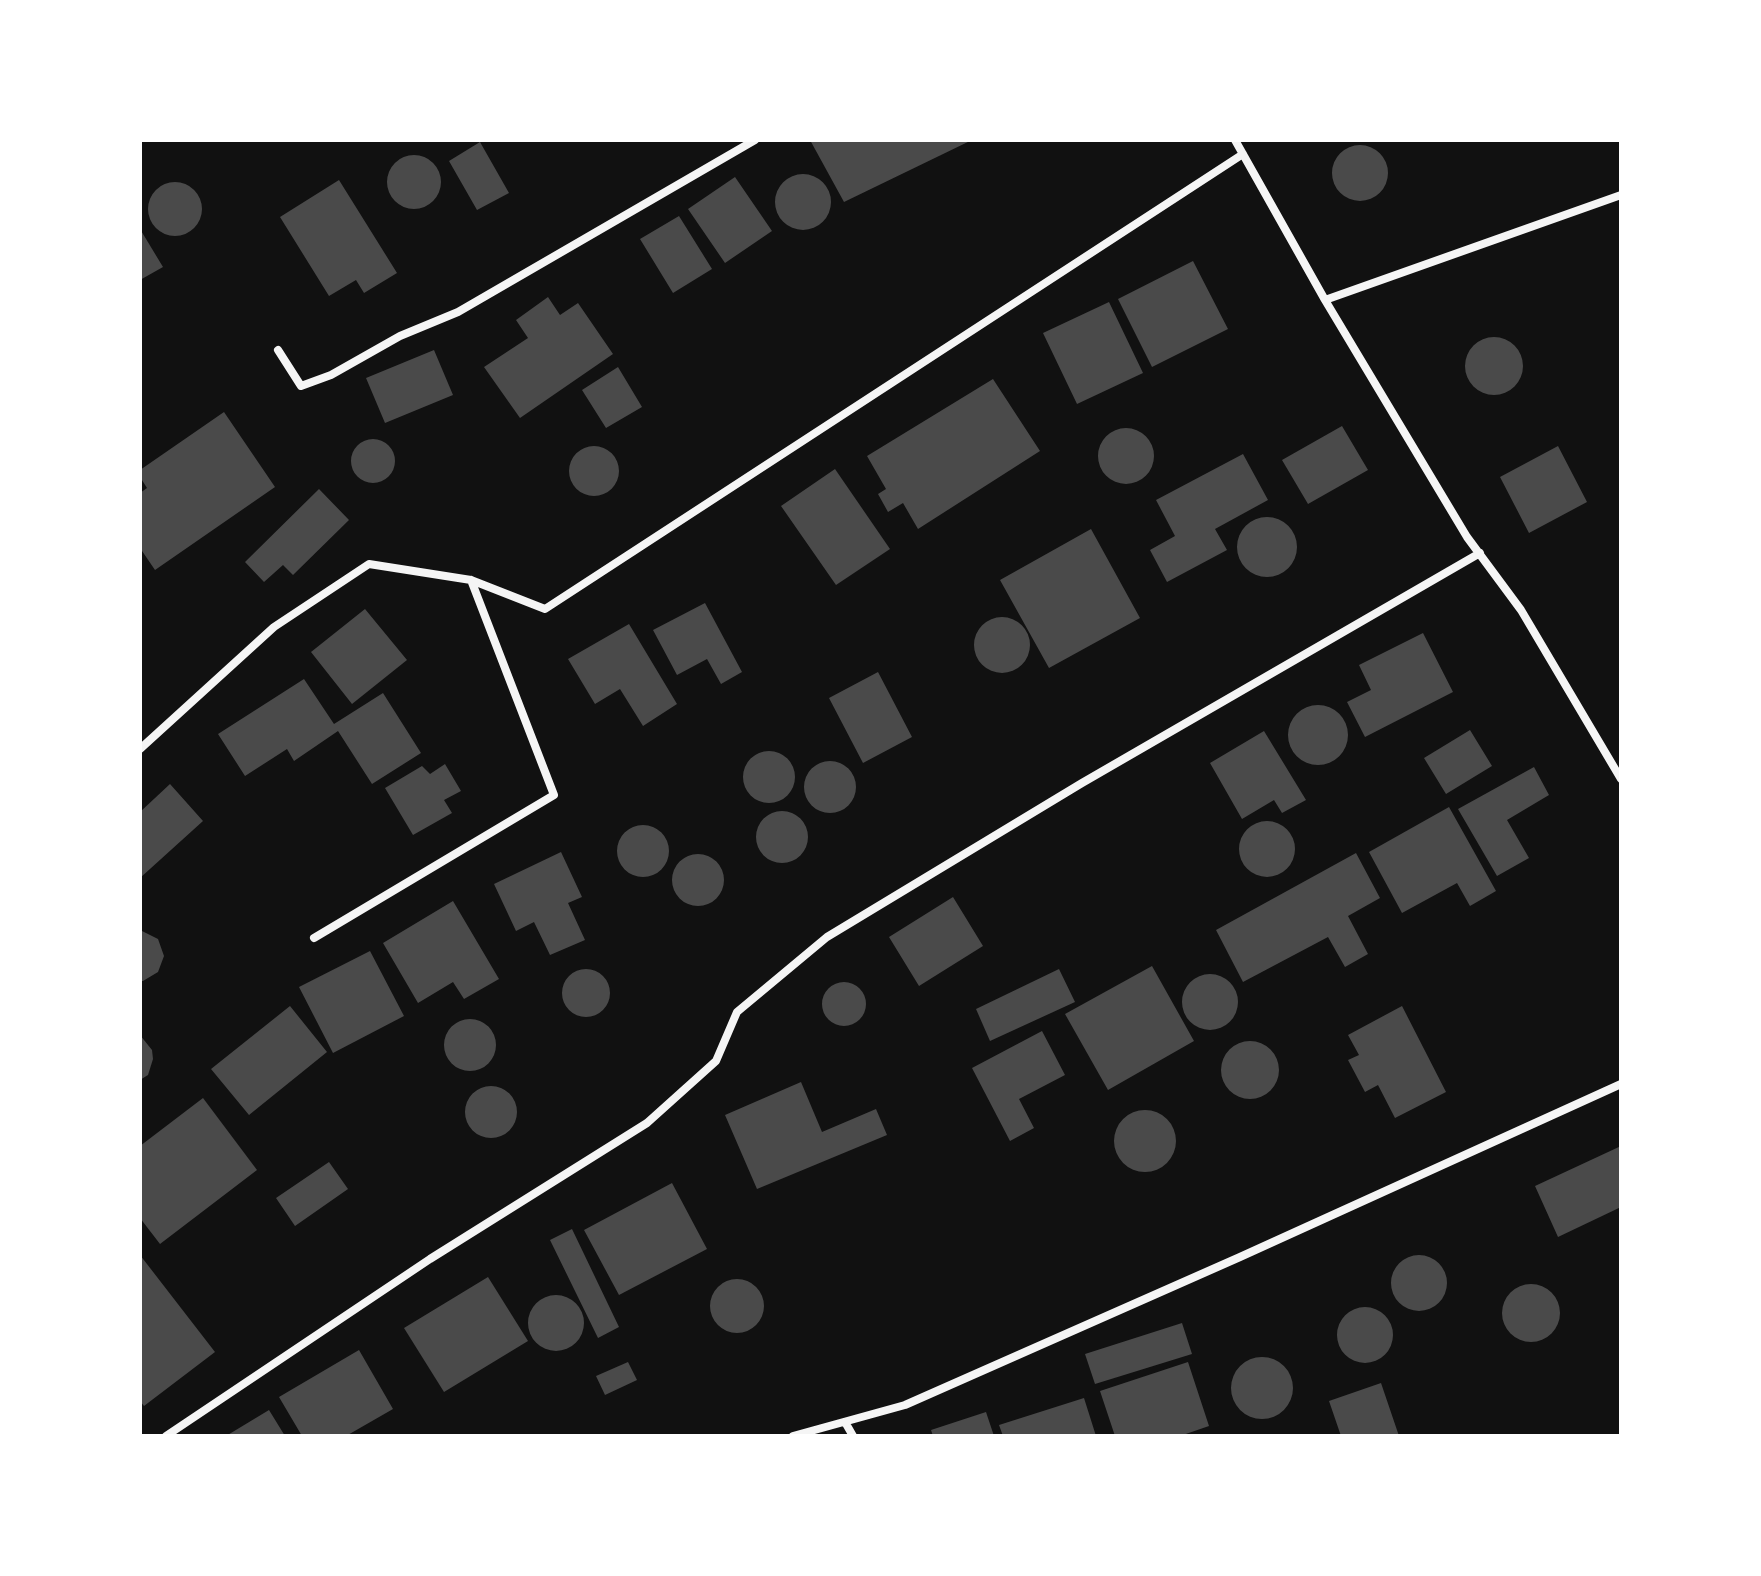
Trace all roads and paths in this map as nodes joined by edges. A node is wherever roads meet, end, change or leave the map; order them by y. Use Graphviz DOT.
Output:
graph roads {
  1 [pos="755,140"];
  2 [pos="1235,140"];
  3 [pos="1243,154"];
  4 [pos="1621,195"];
  5 [pos="1325,300"];
  6 [pos="278,350"];
  7 [pos="1480,553"];
  8 [pos="471,580"];
  9 [pos="140,749"];
  10 [pos="1621,779"];
  11 [pos="314,938"];
  12 [pos="1621,1084"];
  13 [pos="845,1422"];
  14 [pos="166,1436"];
  15 [pos="793,1436"];
  16 [pos="853,1436"];
  1 -- 6 [label="street"];
  2 -- 3 [label="street"];
  3 -- 5 [label="street"];
  3 -- 8 [label="street"];
  4 -- 5 [label="street"];
  5 -- 7 [label="street"];
  7 -- 10 [label="street"];
  7 -- 14 [label="street"];
  8 -- 9 [label="street"];
  8 -- 11 [label="street"];
  12 -- 13 [label="street"];
  13 -- 15 [label="street"];
  13 -- 16 [label="street"];
}
